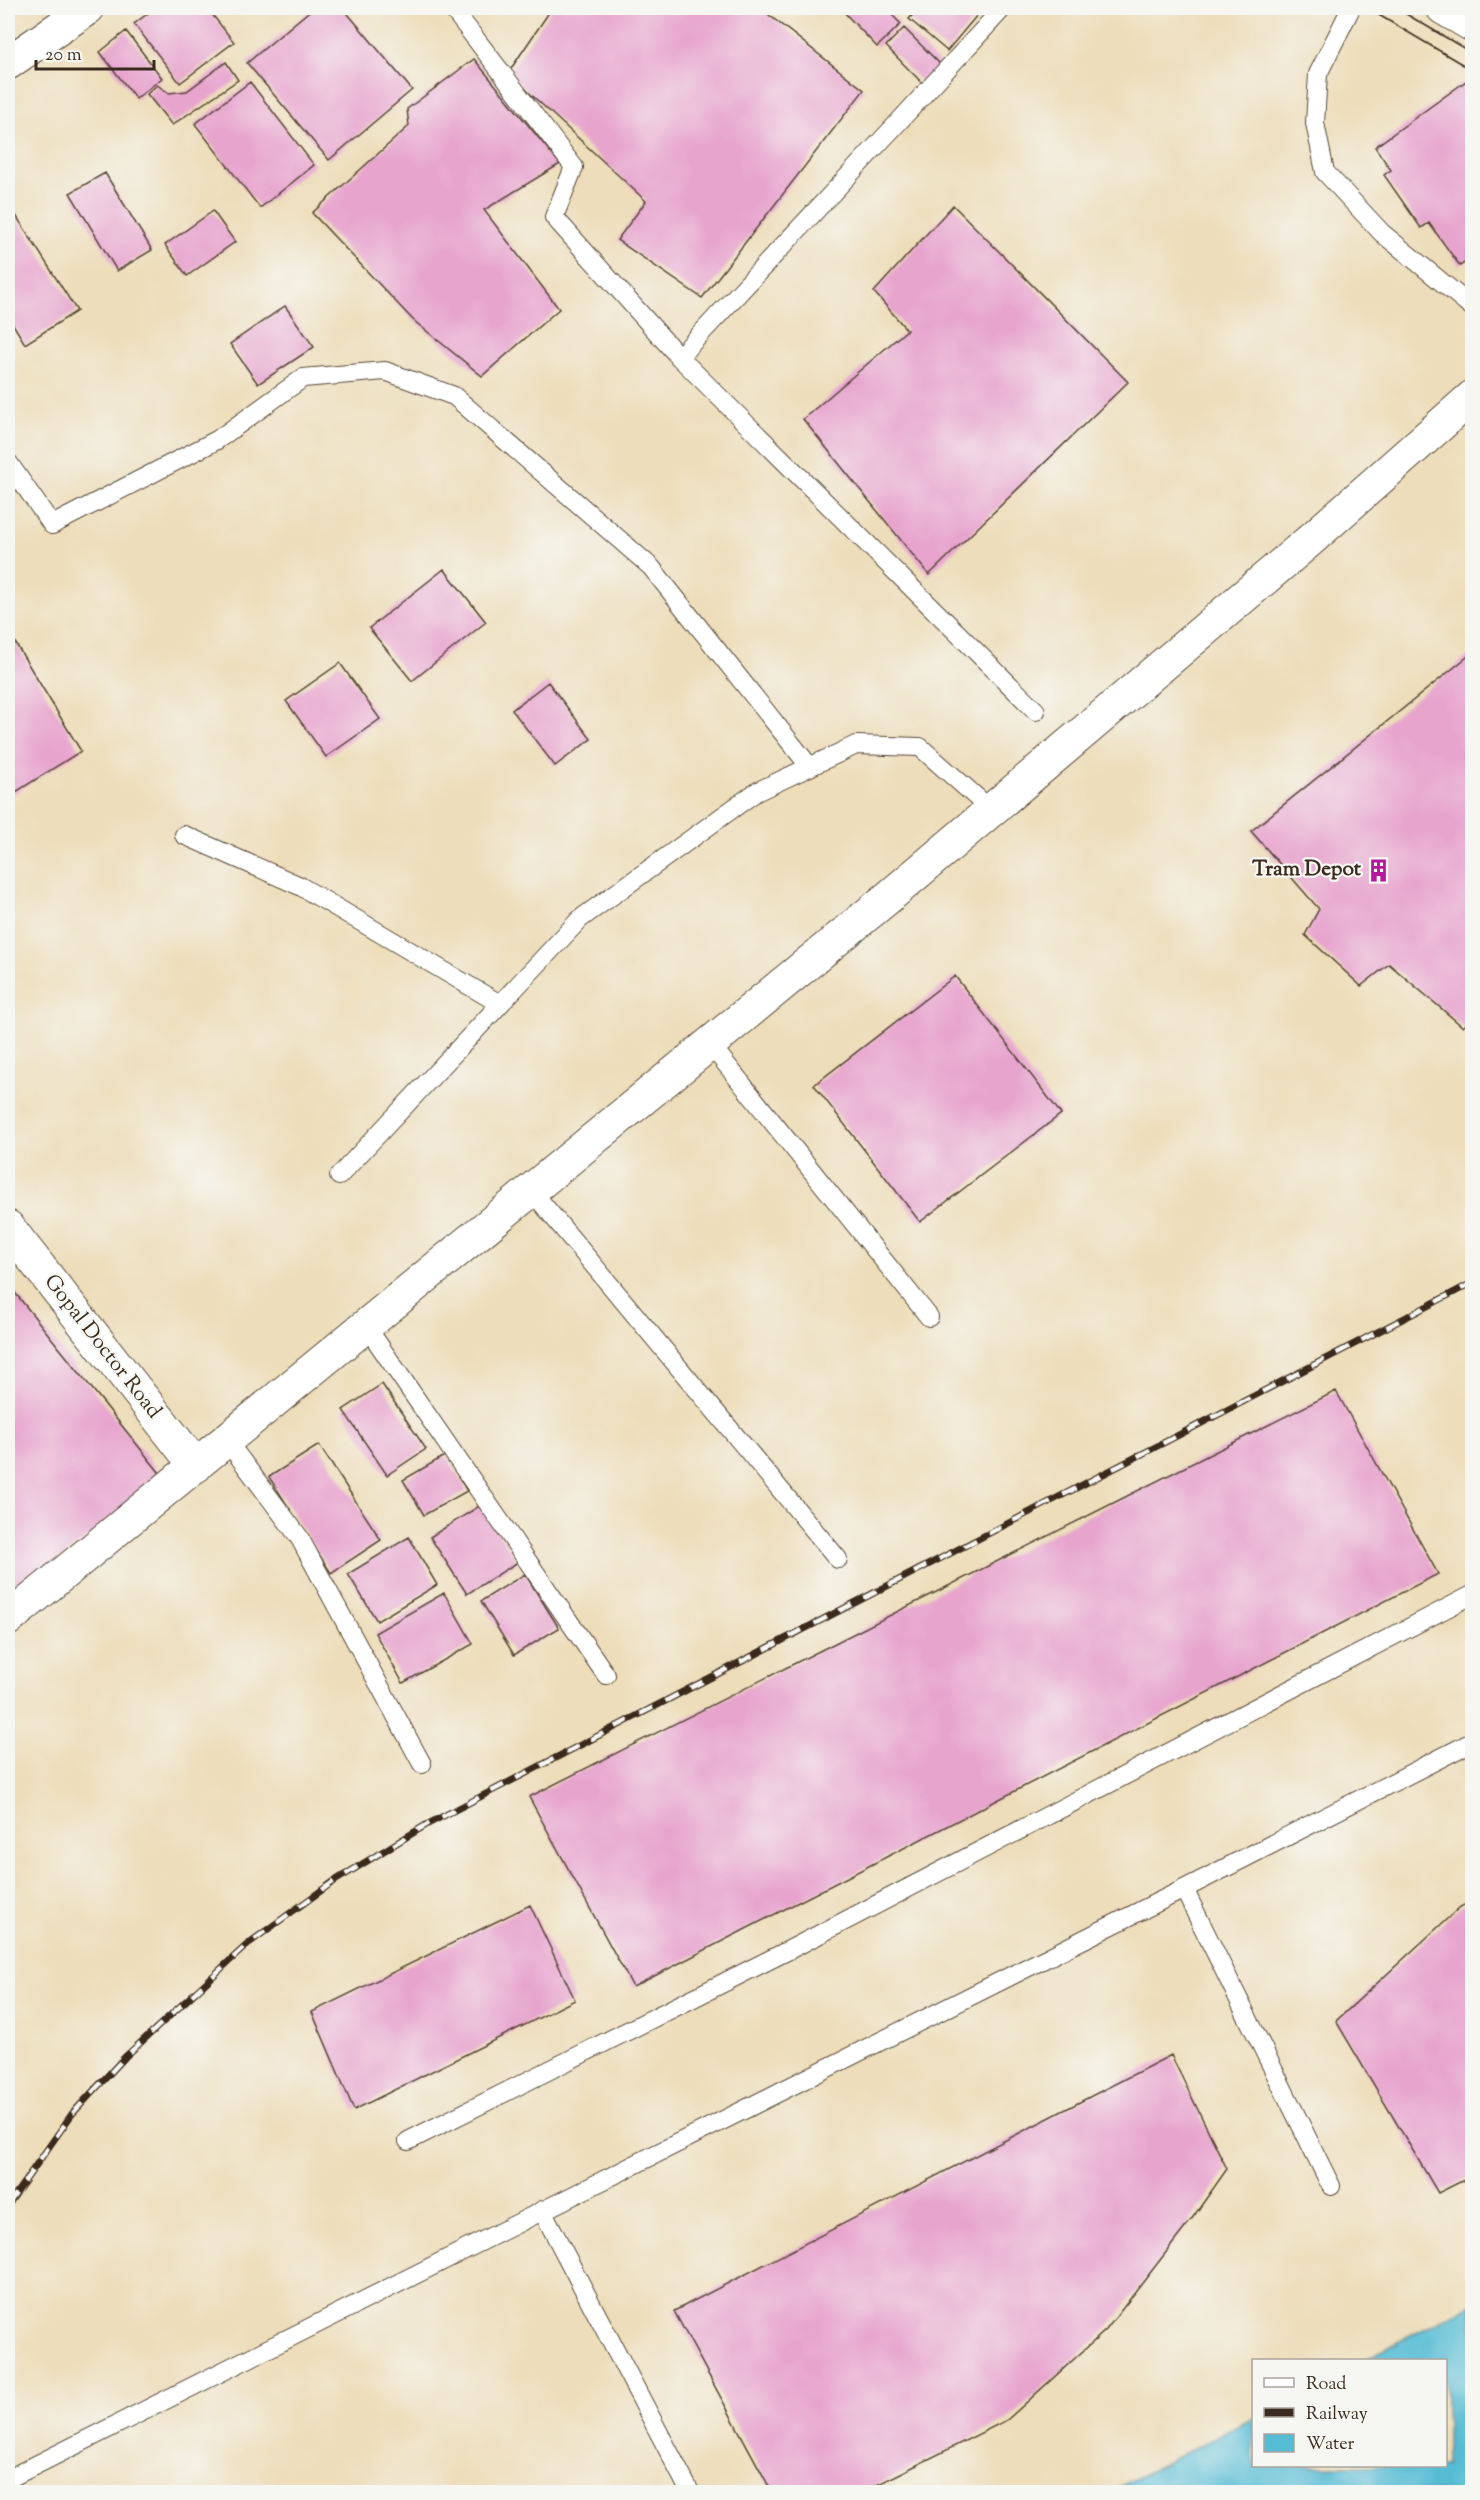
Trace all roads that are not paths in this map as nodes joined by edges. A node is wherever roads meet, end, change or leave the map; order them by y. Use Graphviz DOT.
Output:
graph roads {
  1 [pos="88,8"];
  2 [pos="452,8"];
  3 [pos="1003,8"];
  4 [pos="1351,8"];
  5 [pos="1443,8"];
  6 [pos="1473,25"];
  7 [pos="8,63"];
  8 [pos="1473,307"];
  9 [pos="679,357"];
  10 [pos="1473,397"];
  11 [pos="8,462"];
  12 [pos="1036,711"];
  13 [pos="810,767"];
  14 [pos="991,810"];
  15 [pos="184,835"];
  16 [pos="500,1004"];
  17 [pos="710,1044"];
  18 [pos="339,1176"];
  19 [pos="531,1190"];
  20 [pos="8,1227"];
  21 [pos="929,1317"];
  22 [pos="366,1326"];
  23 [pos="227,1441"];
  24 [pos="196,1466"];
  25 [pos="837,1559"];
  26 [pos="1473,1595"];
  27 [pos="8,1619"];
  28 [pos="606,1675"];
  29 [pos="1473,1742"];
  30 [pos="422,1764"];
  31 [pos="1184,1889"];
  32 [pos="408,2141"];
  33 [pos="1331,2186"];
  34 [pos="542,2210"];
  35 [pos="8,2479"];
  36 [pos="690,2493"];
  1 -- 7 [label="street"];
  2 -- 9 [label="lane"];
  3 -- 9 [label="lane"];
  4 -- 8 [label="lane"];
  5 -- 6 [label="street"];
  9 -- 12 [label="lane"];
  10 -- 14 [label="street"];
  11 -- 13 [label="lane"];
  13 -- 14 [label="lane"];
  13 -- 16 [label="lane"];
  14 -- 17 [label="street"];
  15 -- 16 [label="lane"];
  16 -- 18 [label="lane"];
  17 -- 19 [label="street"];
  17 -- 21 [label="lane"];
  19 -- 22 [label="street"];
  19 -- 25 [label="lane"];
  20 -- 24 [label="street, Gopal Doctor Road"];
  22 -- 23 [label="street"];
  22 -- 28 [label="lane"];
  23 -- 24 [label="street"];
  23 -- 30 [label="lane"];
  24 -- 27 [label="street"];
  26 -- 32 [label="lane"];
  29 -- 31 [label="lane"];
  31 -- 33 [label="lane"];
  31 -- 34 [label="lane"];
  34 -- 35 [label="lane"];
  34 -- 36 [label="lane"];
}
